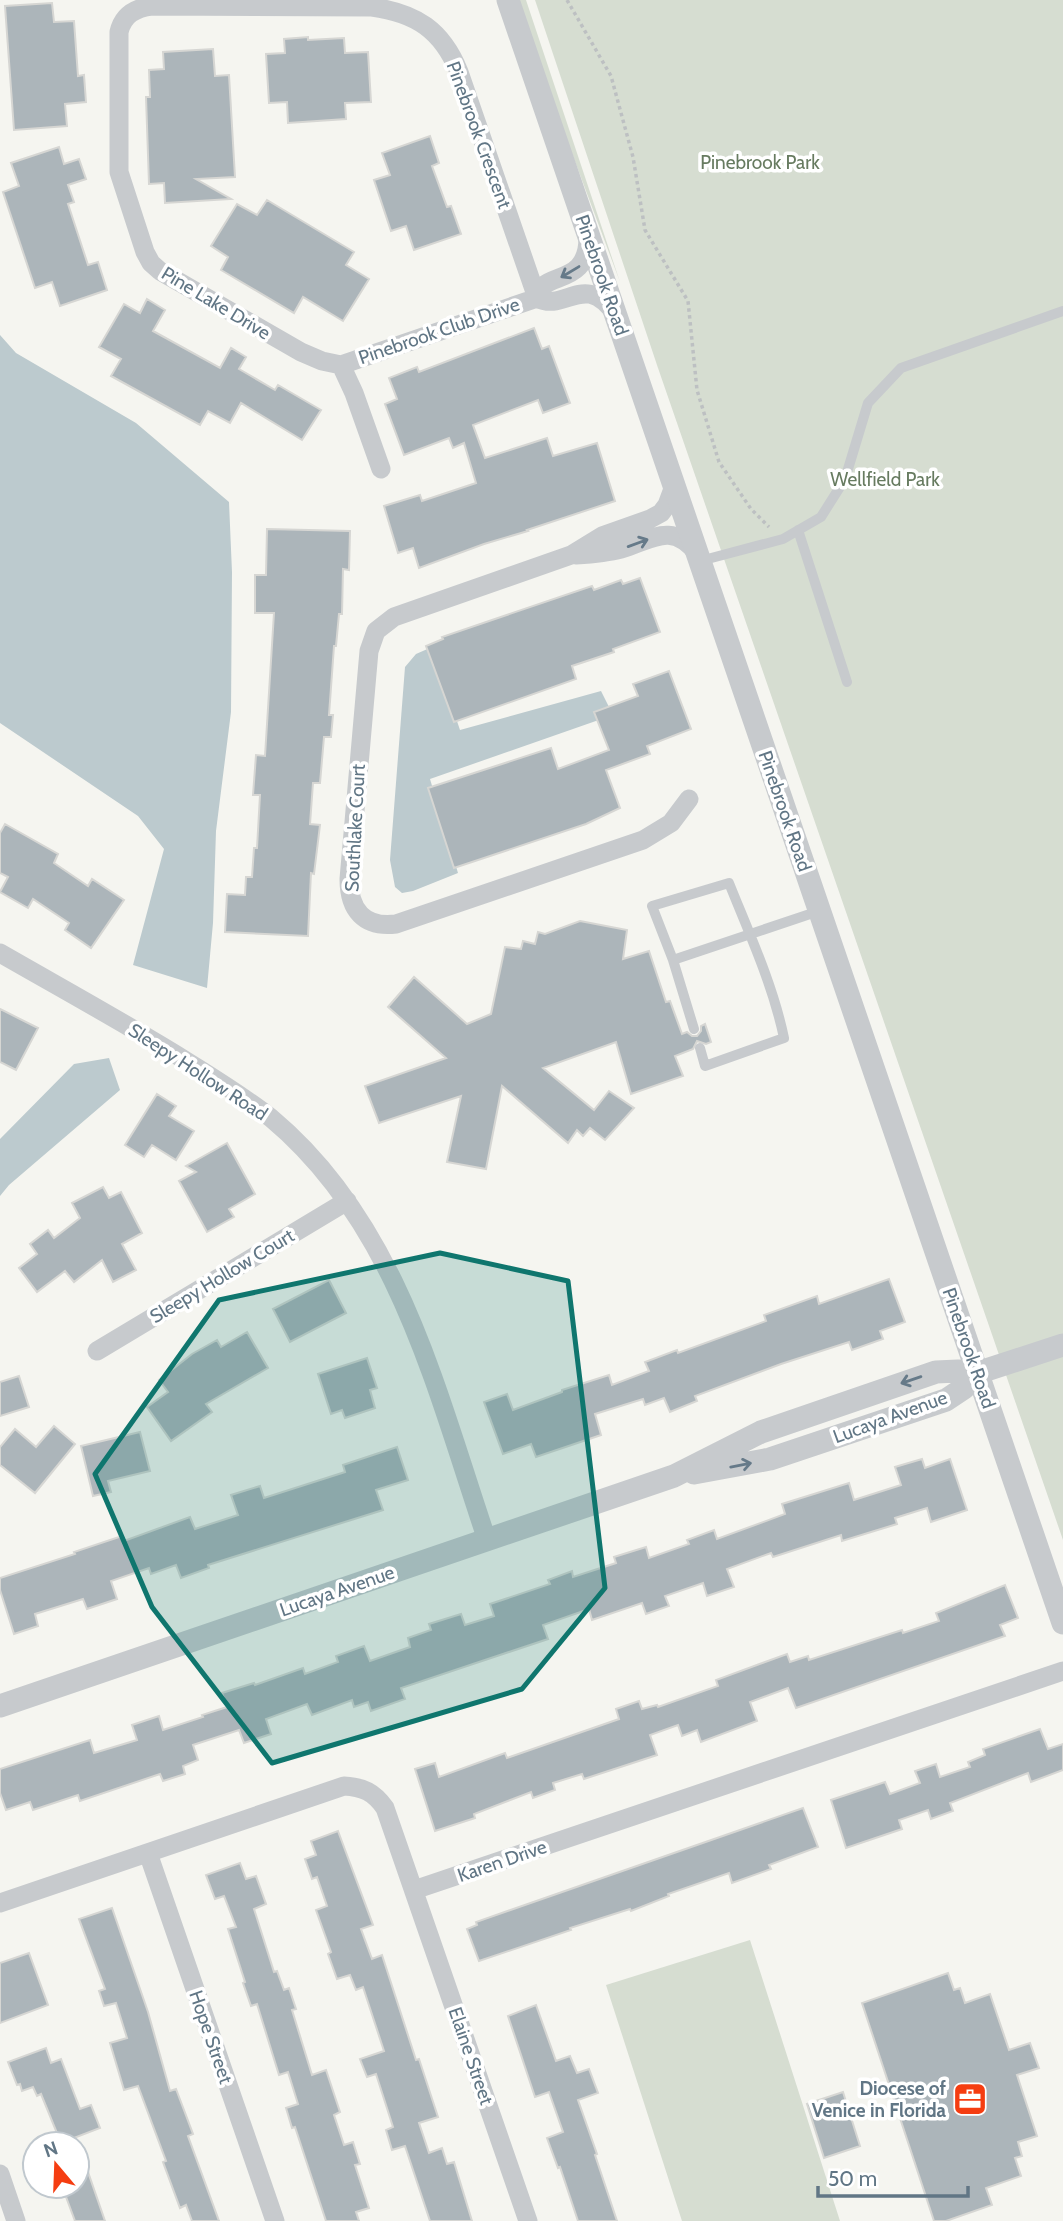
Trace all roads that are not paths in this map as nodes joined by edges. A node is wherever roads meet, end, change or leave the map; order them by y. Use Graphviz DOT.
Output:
graph roads {
  1 [pos="508,0"];
  2 [pos="130,13"];
  3 [pos="588,235"];
  4 [pos="537,298"];
  5 [pos="1063,311"];
  6 [pos="616,316"];
  7 [pos="341,365"];
  8 [pos="381,469"];
  9 [pos="674,486"];
  10 [pos="798,530"];
  11 [pos="571,555"];
  12 [pos="699,557"];
  13 [pos="847,682"];
  14 [pos="689,799"];
  15 [pos="819,911"];
  16 [pos="750,934"];
  17 [pos="0,953"];
  18 [pos="673,960"];
  19 [pos="694,1029"];
  20 [pos="700,1048"];
  21 [pos="347,1201"];
  22 [pos="1063,1345"];
  23 [pos="97,1351"];
  24 [pos="977,1373"];
  25 [pos="487,1540"];
  26 [pos="1063,1623"];
  27 [pos="1063,1671"];
  28 [pos="0,1706"];
  29 [pos="148,1853"];
  30 [pos="414,1890"];
  31 [pos="0,1903"];
  32 [pos="0,2174"];
  33 [pos="16,2221"];
  34 [pos="275,2221"];
  35 [pos="528,2221"];
  1 -- 3 [label="street, Pinebrook Road"];
  2 -- 4 [label="street, Pinebrook Crescent"];
  2 -- 7 [label="street, Pine Lake Drive"];
  3 -- 4 [label="street, Pinebrook Club Drive, one-way"];
  3 -- 6 [label="street, Pinebrook Road"];
  4 -- 6 [label="street, Pinebrook Club Drive"];
  4 -- 7 [label="street, Pinebrook Club Drive"];
  5 -- 10 [label="lane"];
  6 -- 9 [label="street, Pinebrook Road"];
  7 -- 8 [label="street"];
  9 -- 11 [label="street, Southlake Court"];
  9 -- 12 [label="street, Pinebrook Road"];
  10 -- 12 [label="lane"];
  10 -- 13 [label="lane"];
  11 -- 12 [label="street, Southlake Court, one-way"];
  11 -- 14 [label="street, Southlake Court"];
  12 -- 15 [label="street, Pinebrook Road"];
  15 -- 16 [label="lane"];
  15 -- 24 [label="street, Pinebrook Road"];
  16 -- 18 [label="lane"];
  16 -- 18 [label="lane"];
  16 -- 20 [label="lane"];
  17 -- 21 [label="street, Sleepy Hollow Road"];
  18 -- 19 [label="lane"];
  21 -- 23 [label="street, Sleepy Hollow Court"];
  21 -- 25 [label="street, Sleepy Hollow Road"];
  22 -- 24 [label="street, Lucaya Avenue"];
  24 -- 25 [label="street, Lucaya Avenue"];
  24 -- 26 [label="street, Pinebrook Road"];
  25 -- 28 [label="street, Lucaya Avenue"];
  27 -- 30 [label="street, Karen Drive"];
  29 -- 30 [label="street"];
  29 -- 31 [label="street"];
  29 -- 34 [label="street, Hope Street"];
  30 -- 35 [label="street, Elaine Street"];
  32 -- 33 [label="street"];
}
